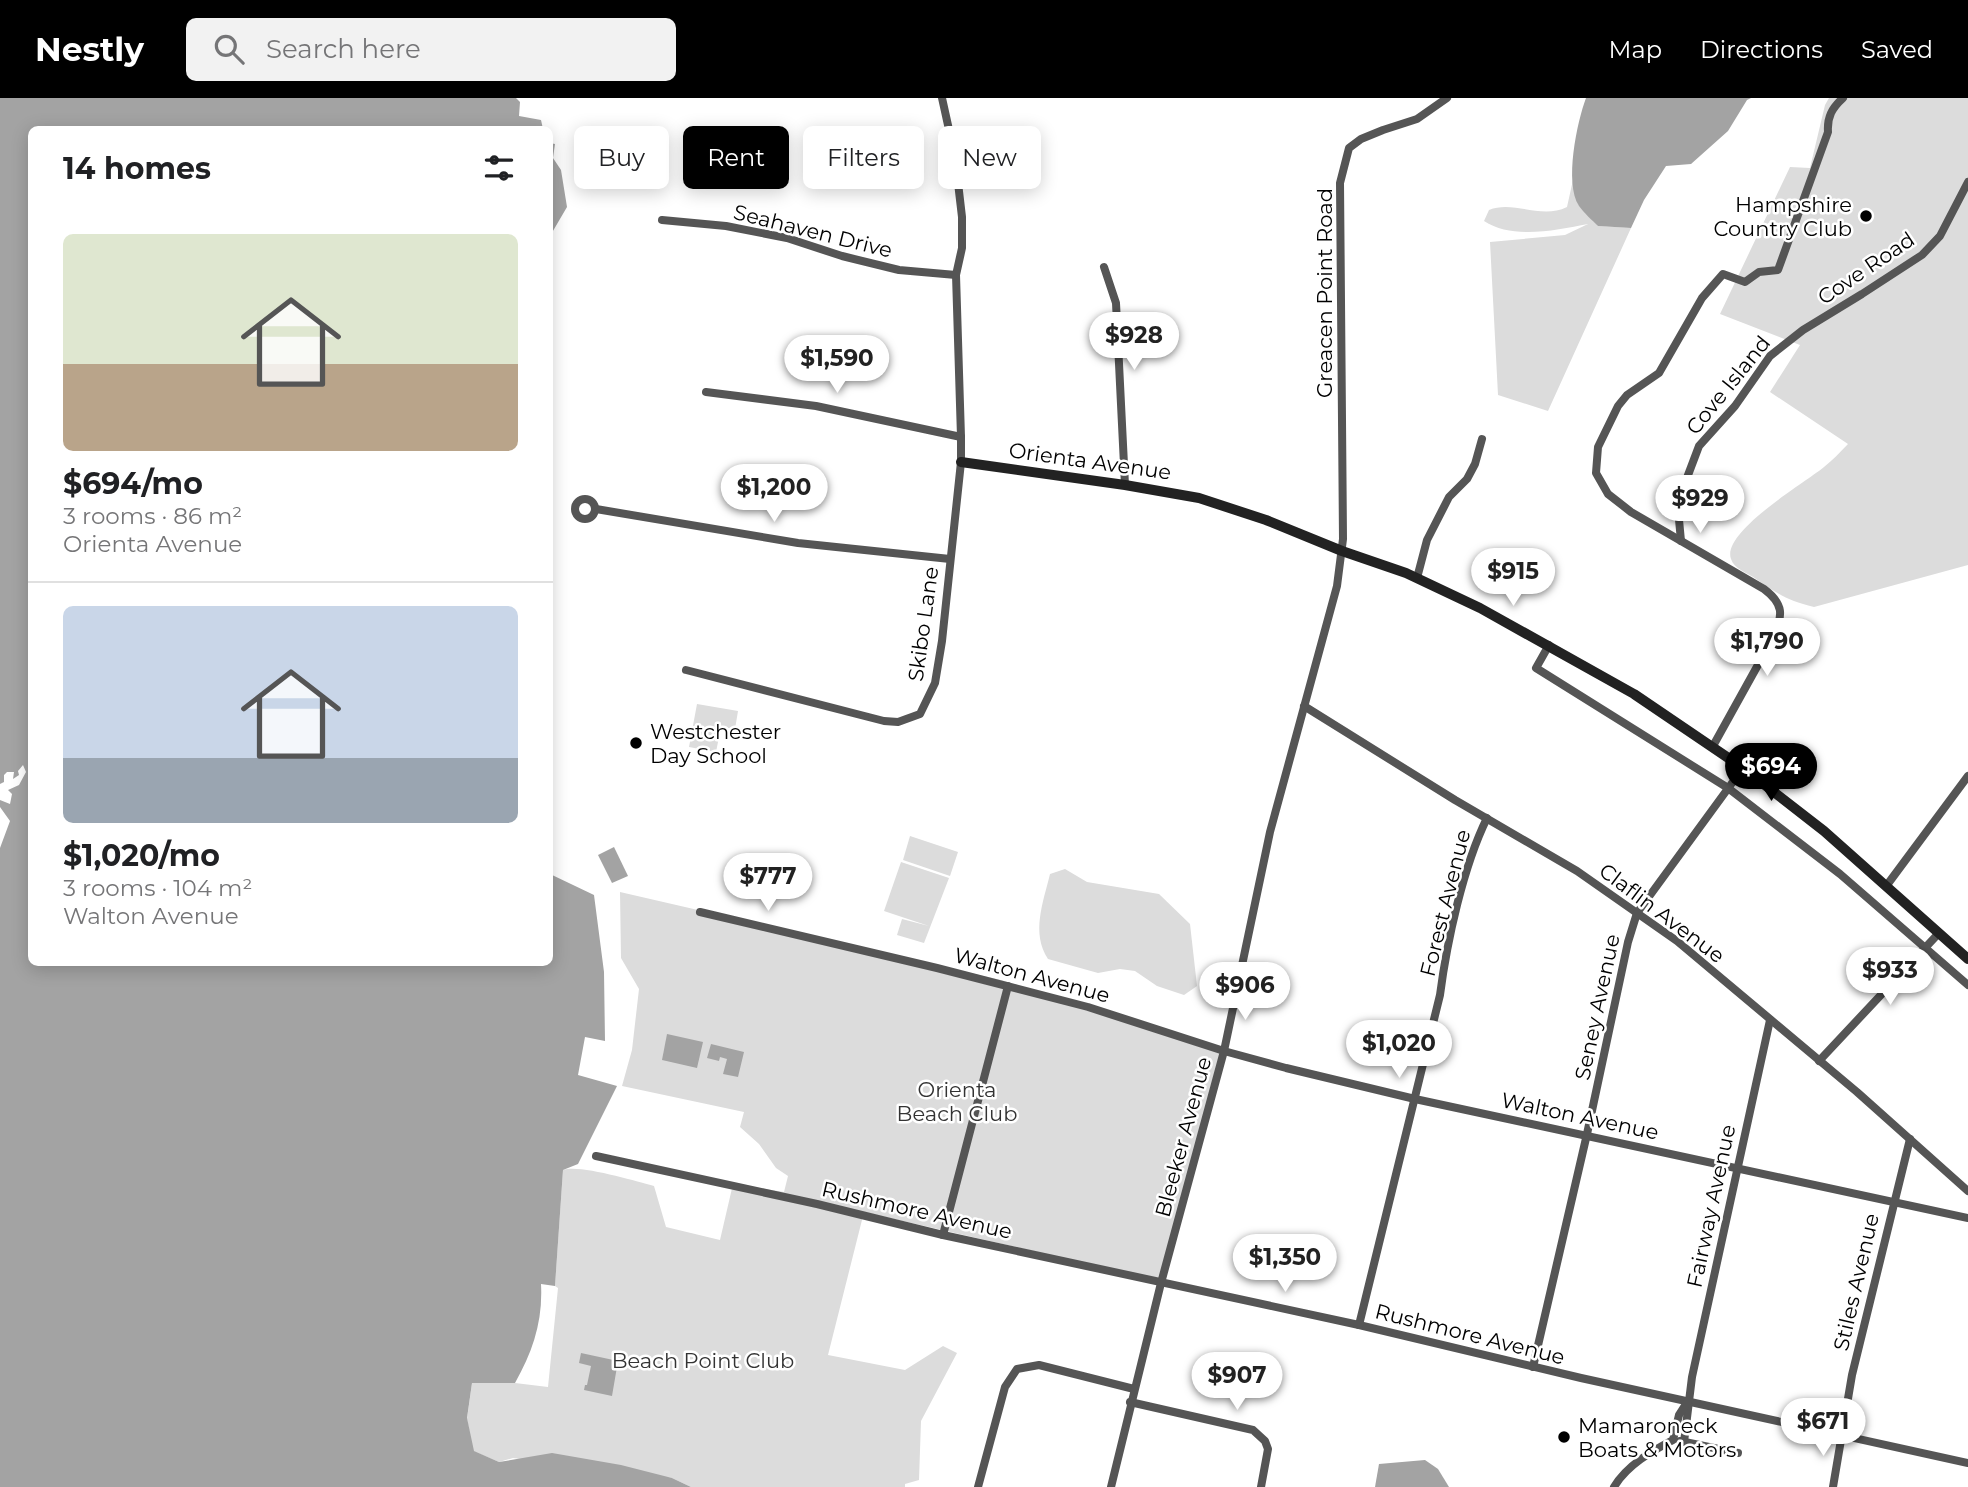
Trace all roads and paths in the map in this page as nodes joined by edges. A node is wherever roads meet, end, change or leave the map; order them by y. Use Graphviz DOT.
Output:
graph roads {
  1 [pos="942,98"];
  2 [pos="1447,98"];
  3 [pos="1843,98"];
  4 [pos="1968,182"];
  5 [pos="662,220"];
  6 [pos="1104,267"];
  7 [pos="956,275"];
  8 [pos="1795,337"];
  9 [pos="706,392"];
  10 [pos="961,437"];
  11 [pos="1482,439"];
  12 [pos="961,462"];
  13 [pos="1125,485"];
  14 [pos="596,509"];
  15 [pos="1681,541"];
  16 [pos="1342,551"];
  17 [pos="950,558"];
  18 [pos="1418,578"];
  19 [pos="1549,645"];
  20 [pos="686,670"];
  21 [pos="1304,706"];
  22 [pos="1713,746"];
  23 [pos="1743,768"];
  24 [pos="1968,776"];
  25 [pos="1728,788"];
  26 [pos="1487,818"];
  27 [pos="1887,885"];
  28 [pos="700,912"];
  29 [pos="1637,913"];
  30 [pos="1939,933"];
  31 [pos="1925,948"];
  32 [pos="1968,959"];
  33 [pos="1968,985"];
  34 [pos="1008,986"];
  35 [pos="1770,1020"];
  36 [pos="1224,1051"];
  37 [pos="1819,1060"];
  38 [pos="1415,1098"];
  39 [pos="1587,1134"];
  40 [pos="1910,1139"];
  41 [pos="596,1156"];
  42 [pos="1738,1168"];
  43 [pos="1968,1191"];
  44 [pos="1893,1202"];
  45 [pos="1968,1218"];
  46 [pos="943,1235"];
  47 [pos="1161,1283"];
  48 [pos="1359,1325"];
  49 [pos="1533,1367"];
  50 [pos="1134,1389"];
  51 [pos="1688,1401"];
  52 [pos="1130,1402"];
  53 [pos="1842,1435"];
  54 [pos="1673,1440"];
  55 [pos="1684,1442"];
  56 [pos="1738,1453"];
  57 [pos="1968,1464"];
  58 [pos="978,1487"];
  59 [pos="1111,1487"];
  60 [pos="1261,1487"];
  61 [pos="1614,1487"];
  62 [pos="1833,1487"];
  1 -- 7 [label="street"];
  2 -- 16 [label="street, Greacen Point Road"];
  3 -- 15 [label="street"];
  4 -- 8 [label="street, Cove Road"];
  5 -- 7 [label="street, Seahaven Drive"];
  6 -- 13 [label="street"];
  7 -- 10 [label="street"];
  8 -- 15 [label="street, Cove Island"];
  9 -- 10 [label="street"];
  10 -- 12 [label="street"];
  11 -- 18 [label="street"];
  12 -- 13 [label="street, Orienta Avenue"];
  12 -- 17 [label="street, Skibo Lane"];
  13 -- 16 [label="street, Orienta Avenue"];
  14 -- 17 [label="street"];
  15 -- 22 [label="street"];
  16 -- 18 [label="street, Orienta Avenue"];
  16 -- 21 [label="street, Bleeker Avenue"];
  17 -- 20 [label="street, Skibo Lane"];
  18 -- 19 [label="street, Orienta Avenue"];
  19 -- 22 [label="street, Orienta Avenue"];
  19 -- 25 [label="street"];
  21 -- 26 [label="street, Claflin Avenue"];
  21 -- 36 [label="street, Bleeker Avenue"];
  22 -- 23 [label="street, Orienta Avenue"];
  23 -- 25 [label="street, Seney Avenue"];
  23 -- 27 [label="street, Orienta Avenue"];
  24 -- 27 [label="street"];
  25 -- 29 [label="street, Seney Avenue"];
  25 -- 31 [label="street"];
  26 -- 29 [label="street, Claflin Avenue"];
  26 -- 38 [label="street, Forest Avenue"];
  27 -- 30 [label="street, Orienta Avenue"];
  28 -- 34 [label="street, Walton Avenue"];
  29 -- 35 [label="street, Claflin Avenue"];
  29 -- 39 [label="street, Seney Avenue"];
  30 -- 31 [label="street"];
  30 -- 32 [label="street, Orienta Avenue"];
  31 -- 33 [label="street"];
  31 -- 37 [label="street"];
  34 -- 36 [label="street, Walton Avenue"];
  34 -- 46 [label="street"];
  35 -- 37 [label="street, Claflin Avenue"];
  35 -- 42 [label="street, Fairway Avenue"];
  36 -- 38 [label="street, Walton Avenue"];
  36 -- 47 [label="street, Bleeker Avenue"];
  37 -- 40 [label="street, Claflin Avenue"];
  38 -- 39 [label="street, Walton Avenue"];
  38 -- 48 [label="street, Forest Avenue"];
  39 -- 42 [label="street, Walton Avenue"];
  39 -- 49 [label="street, Seney Avenue"];
  40 -- 43 [label="street, Claflin Avenue"];
  40 -- 44 [label="street, Stiles Avenue"];
  41 -- 46 [label="street, Rushmore Avenue"];
  42 -- 44 [label="street, Walton Avenue"];
  42 -- 51 [label="street, Fairway Avenue"];
  44 -- 45 [label="street, Walton Avenue"];
  44 -- 53 [label="street, Stiles Avenue"];
  46 -- 47 [label="street, Rushmore Avenue"];
  47 -- 48 [label="street, Rushmore Avenue"];
  47 -- 50 [label="street, Bleeker Avenue"];
  48 -- 49 [label="street, Rushmore Avenue"];
  49 -- 51 [label="street, Rushmore Avenue"];
  50 -- 52 [label="street, Bleeker Avenue"];
  50 -- 58 [label="street"];
  51 -- 53 [label="street, Rushmore Avenue"];
  51 -- 54 [label="street"];
  51 -- 55 [label="street"];
  52 -- 59 [label="street, Bleeker Avenue"];
  52 -- 60 [label="street"];
  53 -- 57 [label="street, Rushmore Avenue"];
  53 -- 62 [label="street, Stiles Avenue"];
  54 -- 55 [label="street"];
  54 -- 61 [label="street"];
  55 -- 56 [label="street"];
}
